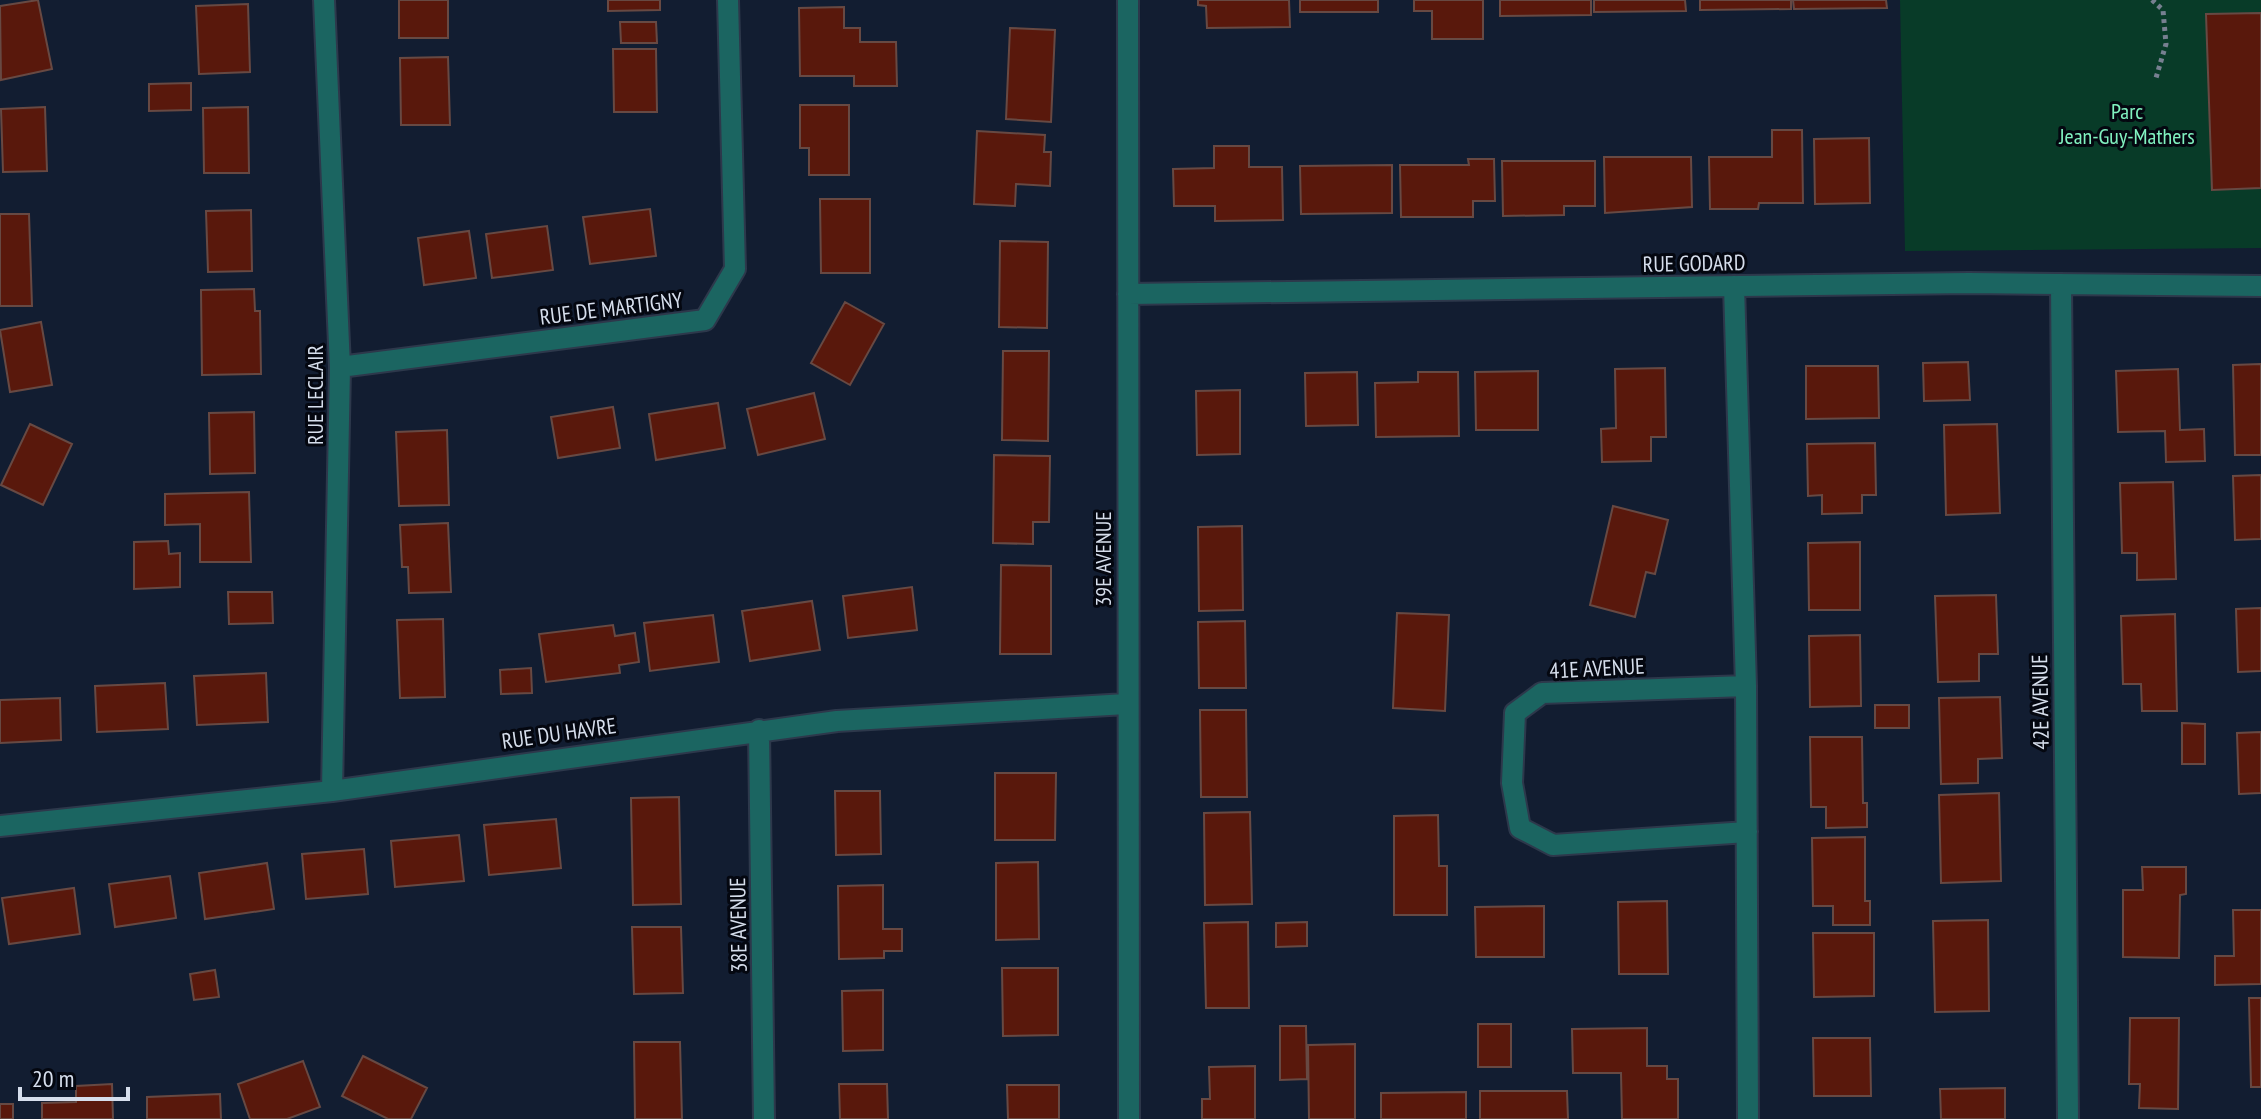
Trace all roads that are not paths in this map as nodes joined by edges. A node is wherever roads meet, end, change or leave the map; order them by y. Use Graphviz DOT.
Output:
graph roads {
  1 [pos="324,0"];
  2 [pos="728,0"];
  3 [pos="1128,0"];
  4 [pos="2061,284"];
  5 [pos="1734,286"];
  6 [pos="2261,286"];
  7 [pos="1128,294"];
  8 [pos="340,367"];
  9 [pos="1746,686"];
  10 [pos="1126,704"];
  11 [pos="759,730"];
  12 [pos="332,791"];
  13 [pos="0,826"];
  14 [pos="1747,832"];
  15 [pos="764,1119"];
  16 [pos="1129,1119"];
  17 [pos="1748,1119"];
  18 [pos="2068,1119"];
  1 -- 8 [label="street, RUE LECLAIR"];
  2 -- 8 [label="street, RUE DE MARTIGNY"];
  3 -- 7 [label="street, 39E AVENUE"];
  4 -- 5 [label="street, RUE GODARD"];
  4 -- 6 [label="street, RUE GODARD"];
  4 -- 18 [label="street, 42E AVENUE"];
  5 -- 7 [label="street, RUE GODARD"];
  5 -- 9 [label="street"];
  7 -- 10 [label="street, 39E AVENUE"];
  8 -- 12 [label="street, RUE LECLAIR"];
  9 -- 14 [label="street"];
  9 -- 14 [label="street, 41E AVENUE"];
  10 -- 11 [label="street, RUE DU HAVRE"];
  10 -- 16 [label="street, 39E AVENUE"];
  11 -- 12 [label="street, RUE DU HAVRE"];
  11 -- 15 [label="street, 38E AVENUE"];
  12 -- 13 [label="street, RUE DU HAVRE"];
  14 -- 17 [label="street"];
}
